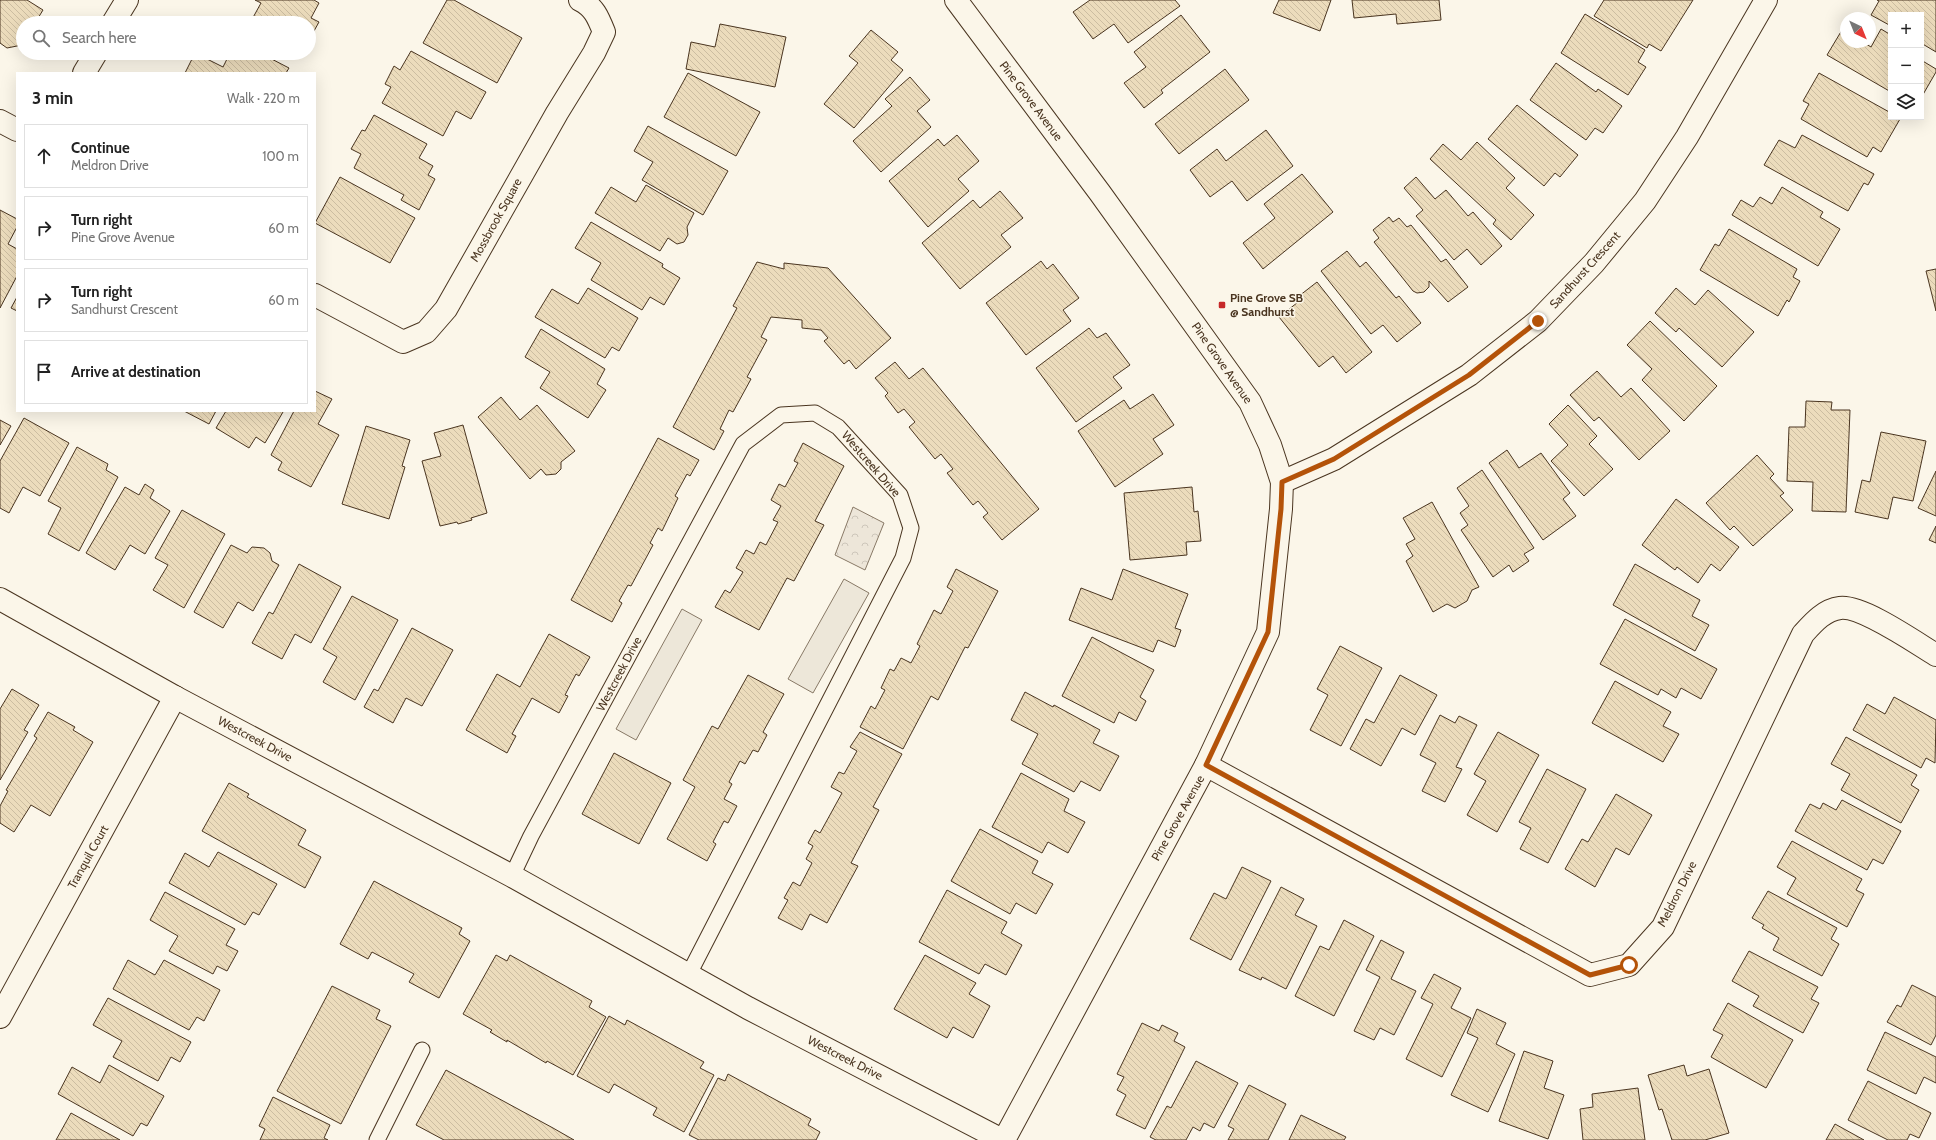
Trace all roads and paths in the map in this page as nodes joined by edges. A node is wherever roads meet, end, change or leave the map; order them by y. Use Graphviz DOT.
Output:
graph roads {
  1 [pos="127,0"];
  2 [pos="580,0"];
  3 [pos="956,0"];
  4 [pos="1766,0"];
  5 [pos="117,16"];
  6 [pos="92,60"];
  7 [pos="85,72"];
  8 [pos="0,121"];
  9 [pos="16,129"];
  10 [pos="316,296"];
  11 [pos="1282,482"];
  12 [pos="0,599"];
  13 [pos="1936,655"];
  14 [pos="176,698"];
  15 [pos="1206,765"];
  16 [pos="512,876"];
  17 [pos="690,974"];
  18 [pos="0,1017"];
  19 [pos="422,1050"];
  20 [pos="377,1140"];
  21 [pos="1003,1140"];
  1 -- 5 [label="street"];
  2 -- 10 [label="street, Mossbrook Square"];
  3 -- 11 [label="street, Pine Grove Avenue"];
  4 -- 11 [label="street, Sandhurst Crescent"];
  6 -- 7 [label="street"];
  8 -- 9 [label="street"];
  11 -- 15 [label="street, Pine Grove Avenue"];
  12 -- 14 [label="street, Westcreek Drive"];
  13 -- 15 [label="street, Meldron Drive"];
  14 -- 16 [label="street, Westcreek Drive"];
  14 -- 18 [label="street, Tranquil Court"];
  15 -- 21 [label="street, Pine Grove Avenue"];
  16 -- 17 [label="street, Westcreek Drive"];
  16 -- 17 [label="lane, Westcreek Drive"];
  17 -- 21 [label="street, Westcreek Drive"];
  19 -- 20 [label="lane"];
}
